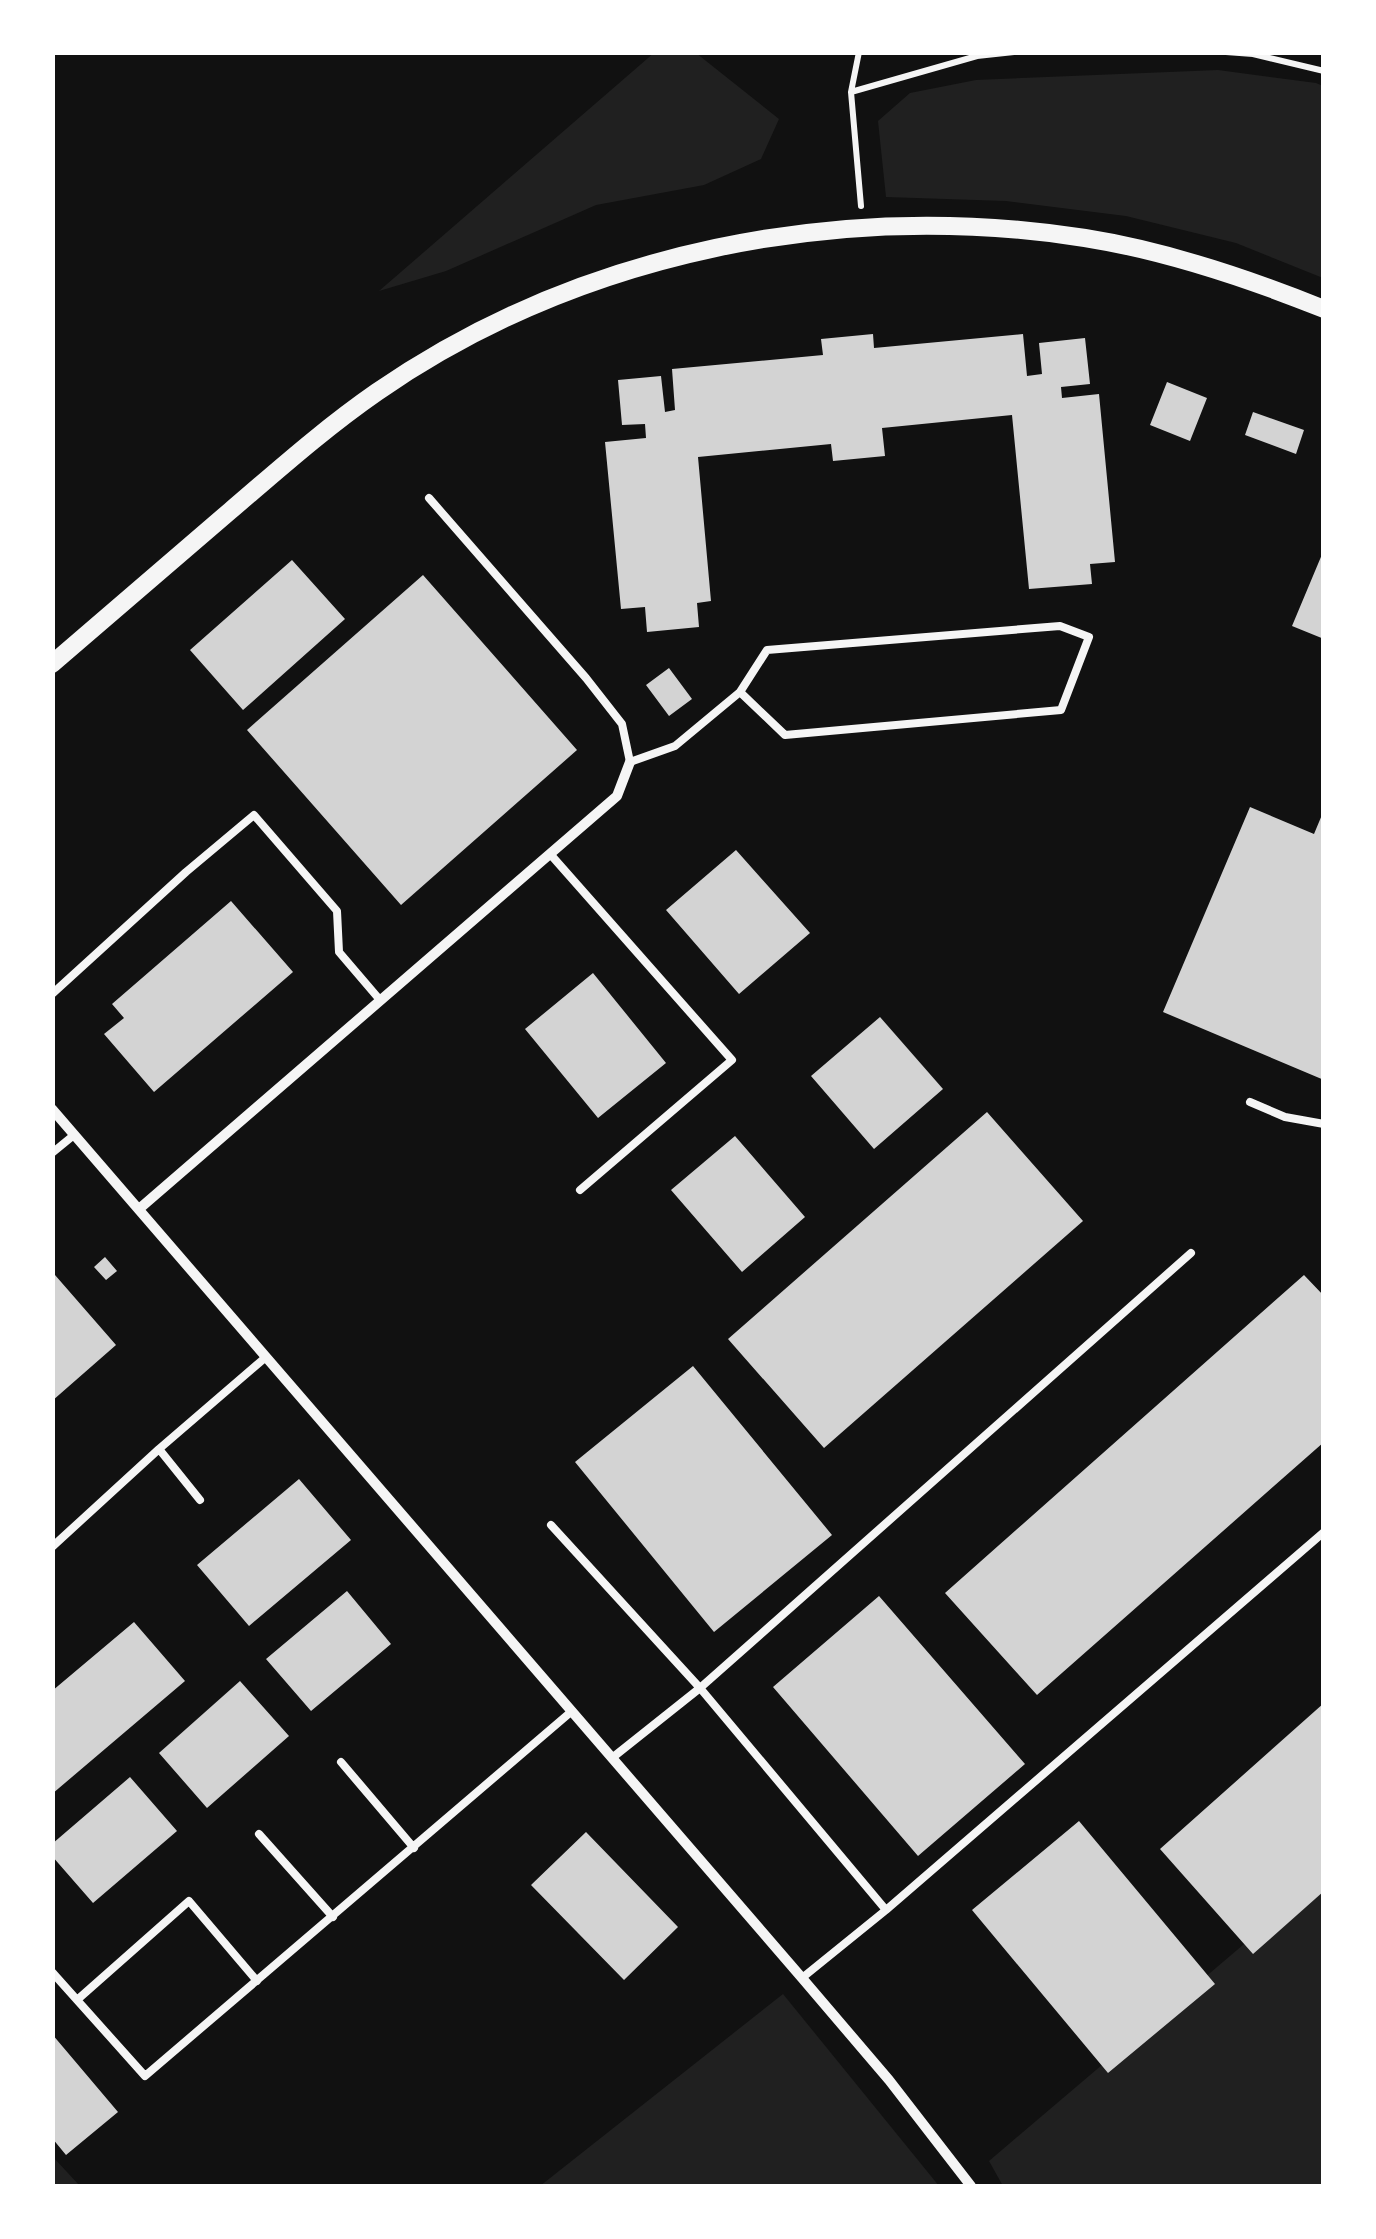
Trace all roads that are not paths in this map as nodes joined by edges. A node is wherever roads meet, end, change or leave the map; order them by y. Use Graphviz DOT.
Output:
graph roads {
  1 [pos="1324,309"];
  2 [pos="429,498"];
  3 [pos="52,664"];
  4 [pos="740,692"];
  5 [pos="630,762"];
  6 [pos="550,855"];
  7 [pos="52,994"];
  8 [pos="380,1000"];
  9 [pos="1250,1102"];
  10 [pos="52,1109"];
  11 [pos="1324,1124"];
  12 [pos="74,1134"];
  13 [pos="52,1153"];
  14 [pos="580,1190"];
  15 [pos="139,1209"];
  16 [pos="1191,1253"];
  17 [pos="266,1357"];
  18 [pos="159,1449"];
  19 [pos="200,1500"];
  20 [pos="551,1525"];
  21 [pos="1324,1532"];
  22 [pos="52,1547"];
  23 [pos="700,1688"];
  24 [pos="572,1711"];
  25 [pos="612,1758"];
  26 [pos="341,1762"];
  27 [pos="258,1834"];
  28 [pos="414,1848"];
  29 [pos="886,1910"];
  30 [pos="332,1917"];
  31 [pos="52,1972"];
  32 [pos="802,1978"];
  33 [pos="257,1982"];
  34 [pos="77,2000"];
  35 [pos="972,2186"];
  1 -- 3 [label="street"];
  2 -- 5 [label="lane"];
  4 -- 4 [label="lane"];
  4 -- 5 [label="lane"];
  5 -- 6 [label="street"];
  6 -- 8 [label="street"];
  6 -- 14 [label="lane"];
  7 -- 8 [label="lane"];
  8 -- 15 [label="street"];
  9 -- 11 [label="lane"];
  10 -- 12 [label="street"];
  12 -- 13 [label="lane"];
  12 -- 15 [label="street"];
  15 -- 17 [label="street"];
  16 -- 23 [label="lane"];
  17 -- 18 [label="lane"];
  17 -- 24 [label="street"];
  18 -- 19 [label="lane"];
  18 -- 22 [label="lane"];
  20 -- 23 [label="lane"];
  21 -- 29 [label="lane"];
  23 -- 25 [label="lane"];
  23 -- 29 [label="lane"];
  24 -- 25 [label="street"];
  24 -- 28 [label="lane"];
  25 -- 32 [label="street"];
  26 -- 28 [label="lane"];
  27 -- 30 [label="lane"];
  28 -- 30 [label="lane"];
  29 -- 32 [label="lane"];
  30 -- 33 [label="lane"];
  31 -- 34 [label="lane"];
  32 -- 35 [label="street"];
  33 -- 34 [label="lane"];
  33 -- 34 [label="lane"];
}
